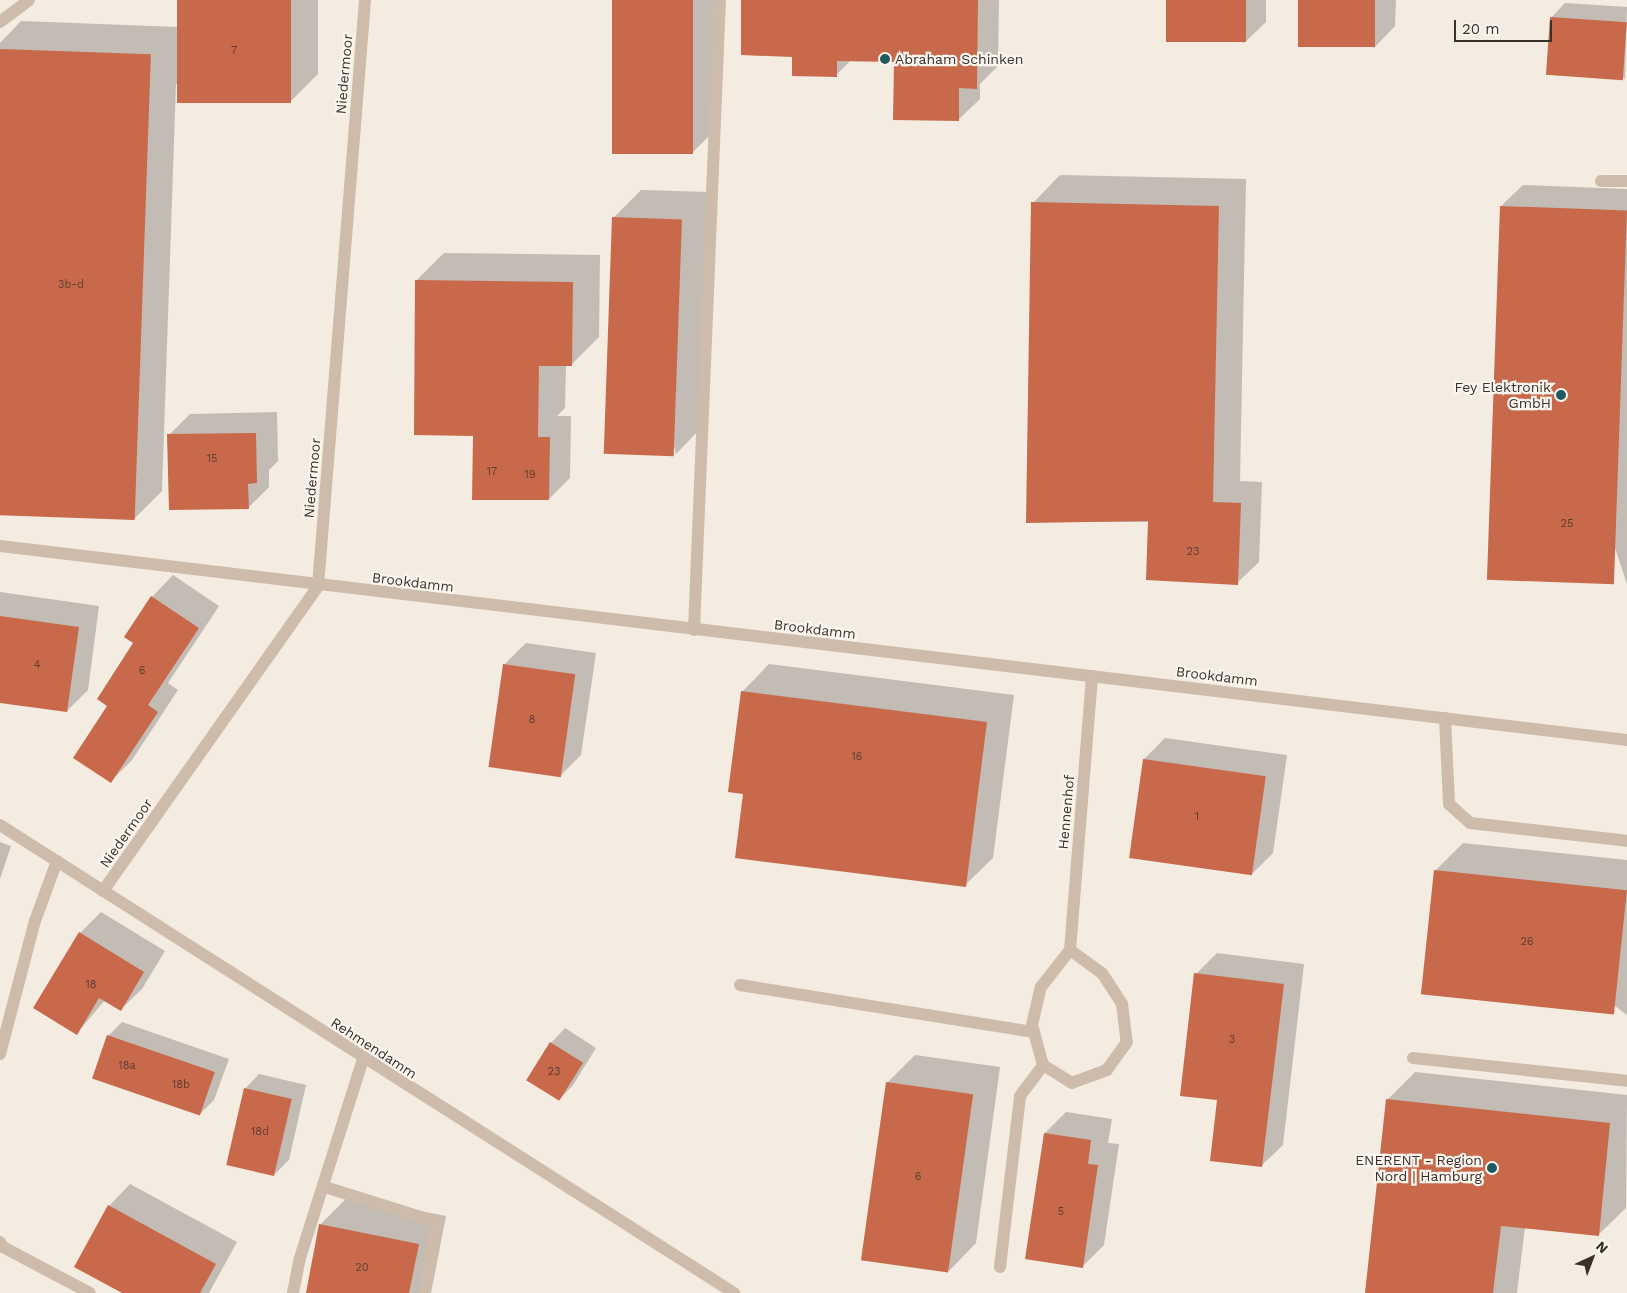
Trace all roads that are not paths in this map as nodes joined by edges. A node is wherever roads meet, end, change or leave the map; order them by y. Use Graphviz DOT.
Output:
graph roads {
  1 [pos="29,0"];
  2 [pos="365,0"];
  3 [pos="720,0"];
  4 [pos="0,22"];
  5 [pos="1601,180"];
  6 [pos="1627,182"];
  7 [pos="0,546"];
  8 [pos="318,586"];
  9 [pos="694,630"];
  10 [pos="1092,676"];
  11 [pos="1445,718"];
  12 [pos="1627,740"];
  13 [pos="0,825"];
  14 [pos="1627,842"];
  15 [pos="57,861"];
  16 [pos="103,891"];
  17 [pos="1070,950"];
  18 [pos="740,985"];
  19 [pos="1034,1032"];
  20 [pos="0,1054"];
  21 [pos="1413,1058"];
  22 [pos="363,1059"];
  23 [pos="1043,1065"];
  24 [pos="1627,1081"];
  25 [pos="324,1187"];
  26 [pos="0,1242"];
  27 [pos="1000,1267"];
  28 [pos="90,1293"];
  29 [pos="293,1293"];
  30 [pos="424,1293"];
  31 [pos="734,1293"];
  1 -- 4 [label="street"];
  2 -- 8 [label="street, Niedermoor"];
  3 -- 9 [label="street"];
  5 -- 6 [label="street"];
  7 -- 8 [label="street, Brookdamm"];
  8 -- 9 [label="street, Brookdamm"];
  8 -- 16 [label="street, Niedermoor"];
  9 -- 10 [label="street, Brookdamm"];
  10 -- 11 [label="street, Brookdamm"];
  10 -- 17 [label="street, Hennenhof"];
  11 -- 12 [label="street, Brookdamm"];
  11 -- 14 [label="street"];
  13 -- 15 [label="street, Rehmendamm"];
  15 -- 16 [label="street, Rehmendamm"];
  15 -- 20 [label="street"];
  16 -- 22 [label="street, Rehmendamm"];
  17 -- 19 [label="street"];
  17 -- 23 [label="street"];
  18 -- 19 [label="street"];
  19 -- 23 [label="street"];
  21 -- 24 [label="street"];
  22 -- 25 [label="street"];
  22 -- 31 [label="street, Rehmendamm"];
  23 -- 27 [label="street"];
  25 -- 29 [label="street"];
  25 -- 30 [label="street"];
  26 -- 28 [label="street"];
}
